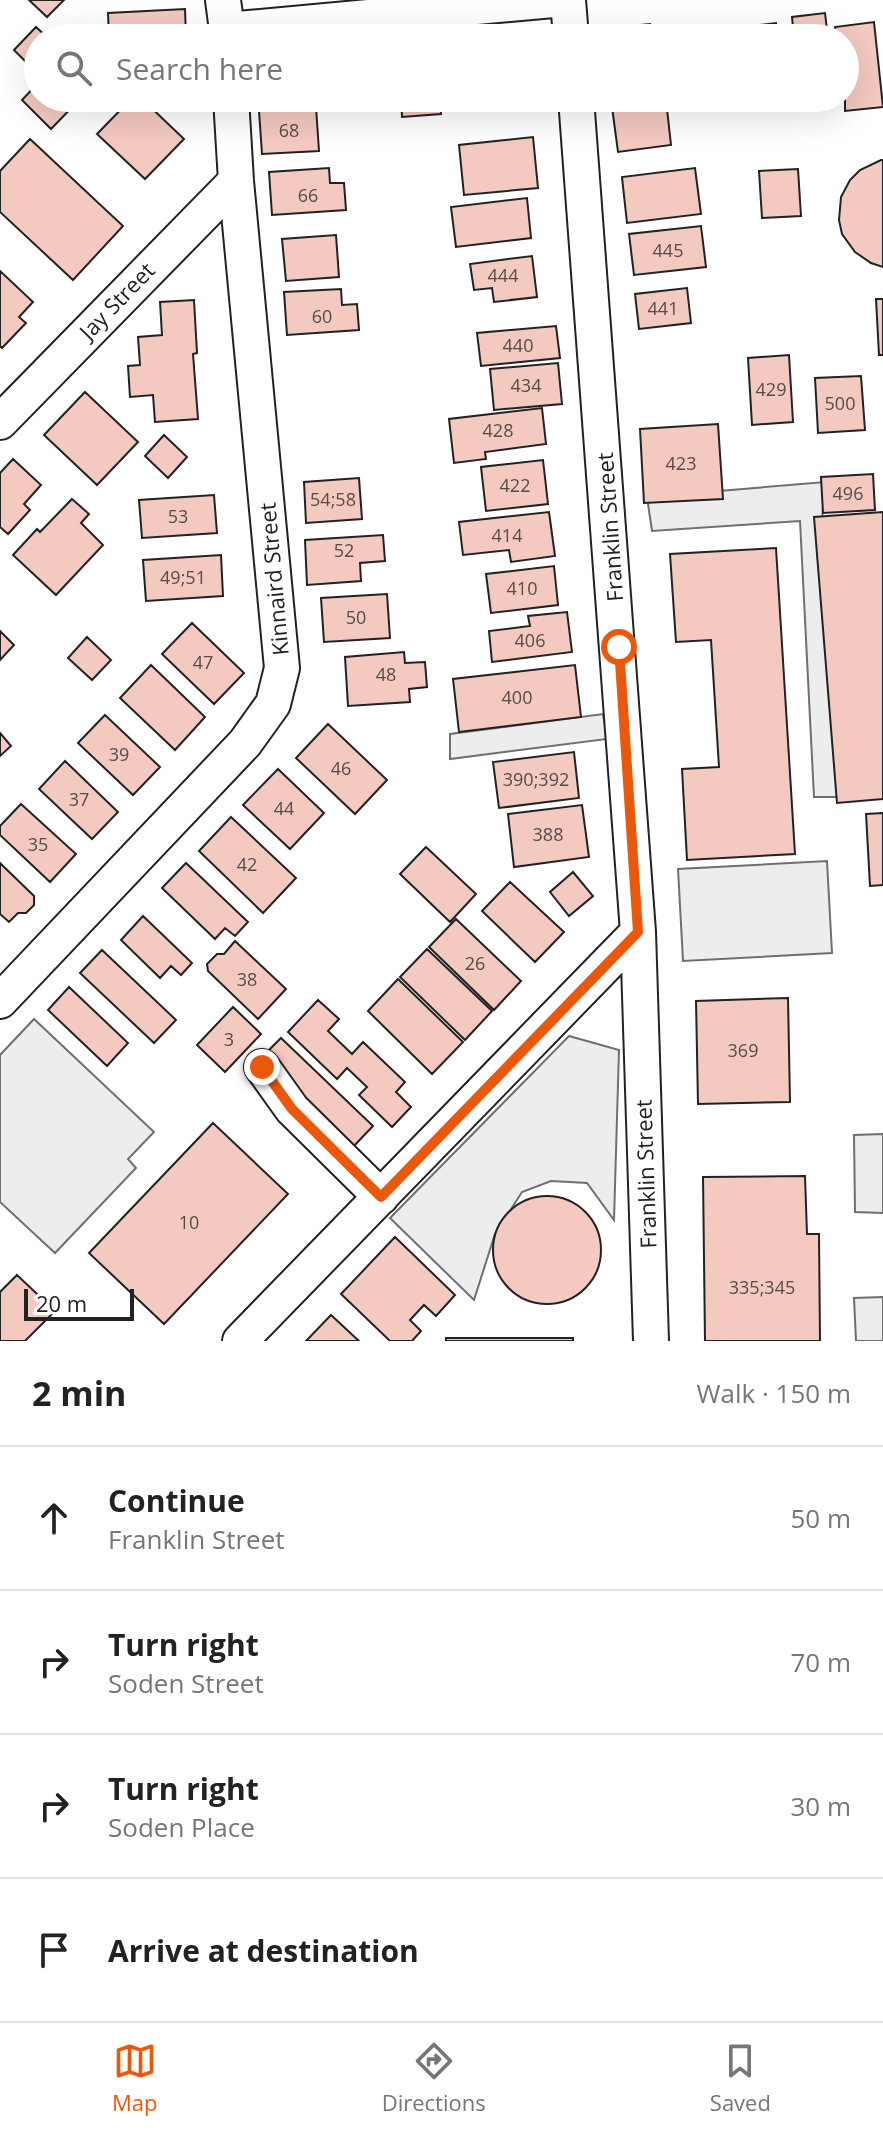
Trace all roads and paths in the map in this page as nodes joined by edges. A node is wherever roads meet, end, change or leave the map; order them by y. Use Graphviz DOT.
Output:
graph roads {
  1 [pos="553,0"];
  2 [pos="568,0"];
  3 [pos="226,23"];
  4 [pos="570,24"];
  5 [pos="232,112"];
  6 [pos="577,112"];
  7 [pos="236,181"];
  8 [pos="0,422"];
  9 [pos="638,932"];
  10 [pos="0,1001"];
  11 [pos="262,1067"];
  12 [pos="381,1197"];
  13 [pos="240,1341"];
  14 [pos="651,1341"];
  1 -- 3 [label="street"];
  2 -- 4 [label="street"];
  5 -- 7 [label="street, Kinnaird Street"];
  6 -- 9 [label="street, Franklin Street"];
  7 -- 8 [label="street, Jay Street"];
  7 -- 10 [label="street, Kinnaird Street"];
  9 -- 12 [label="street"];
  9 -- 14 [label="street, Franklin Street"];
  11 -- 12 [label="street"];
  12 -- 13 [label="street"];
}
